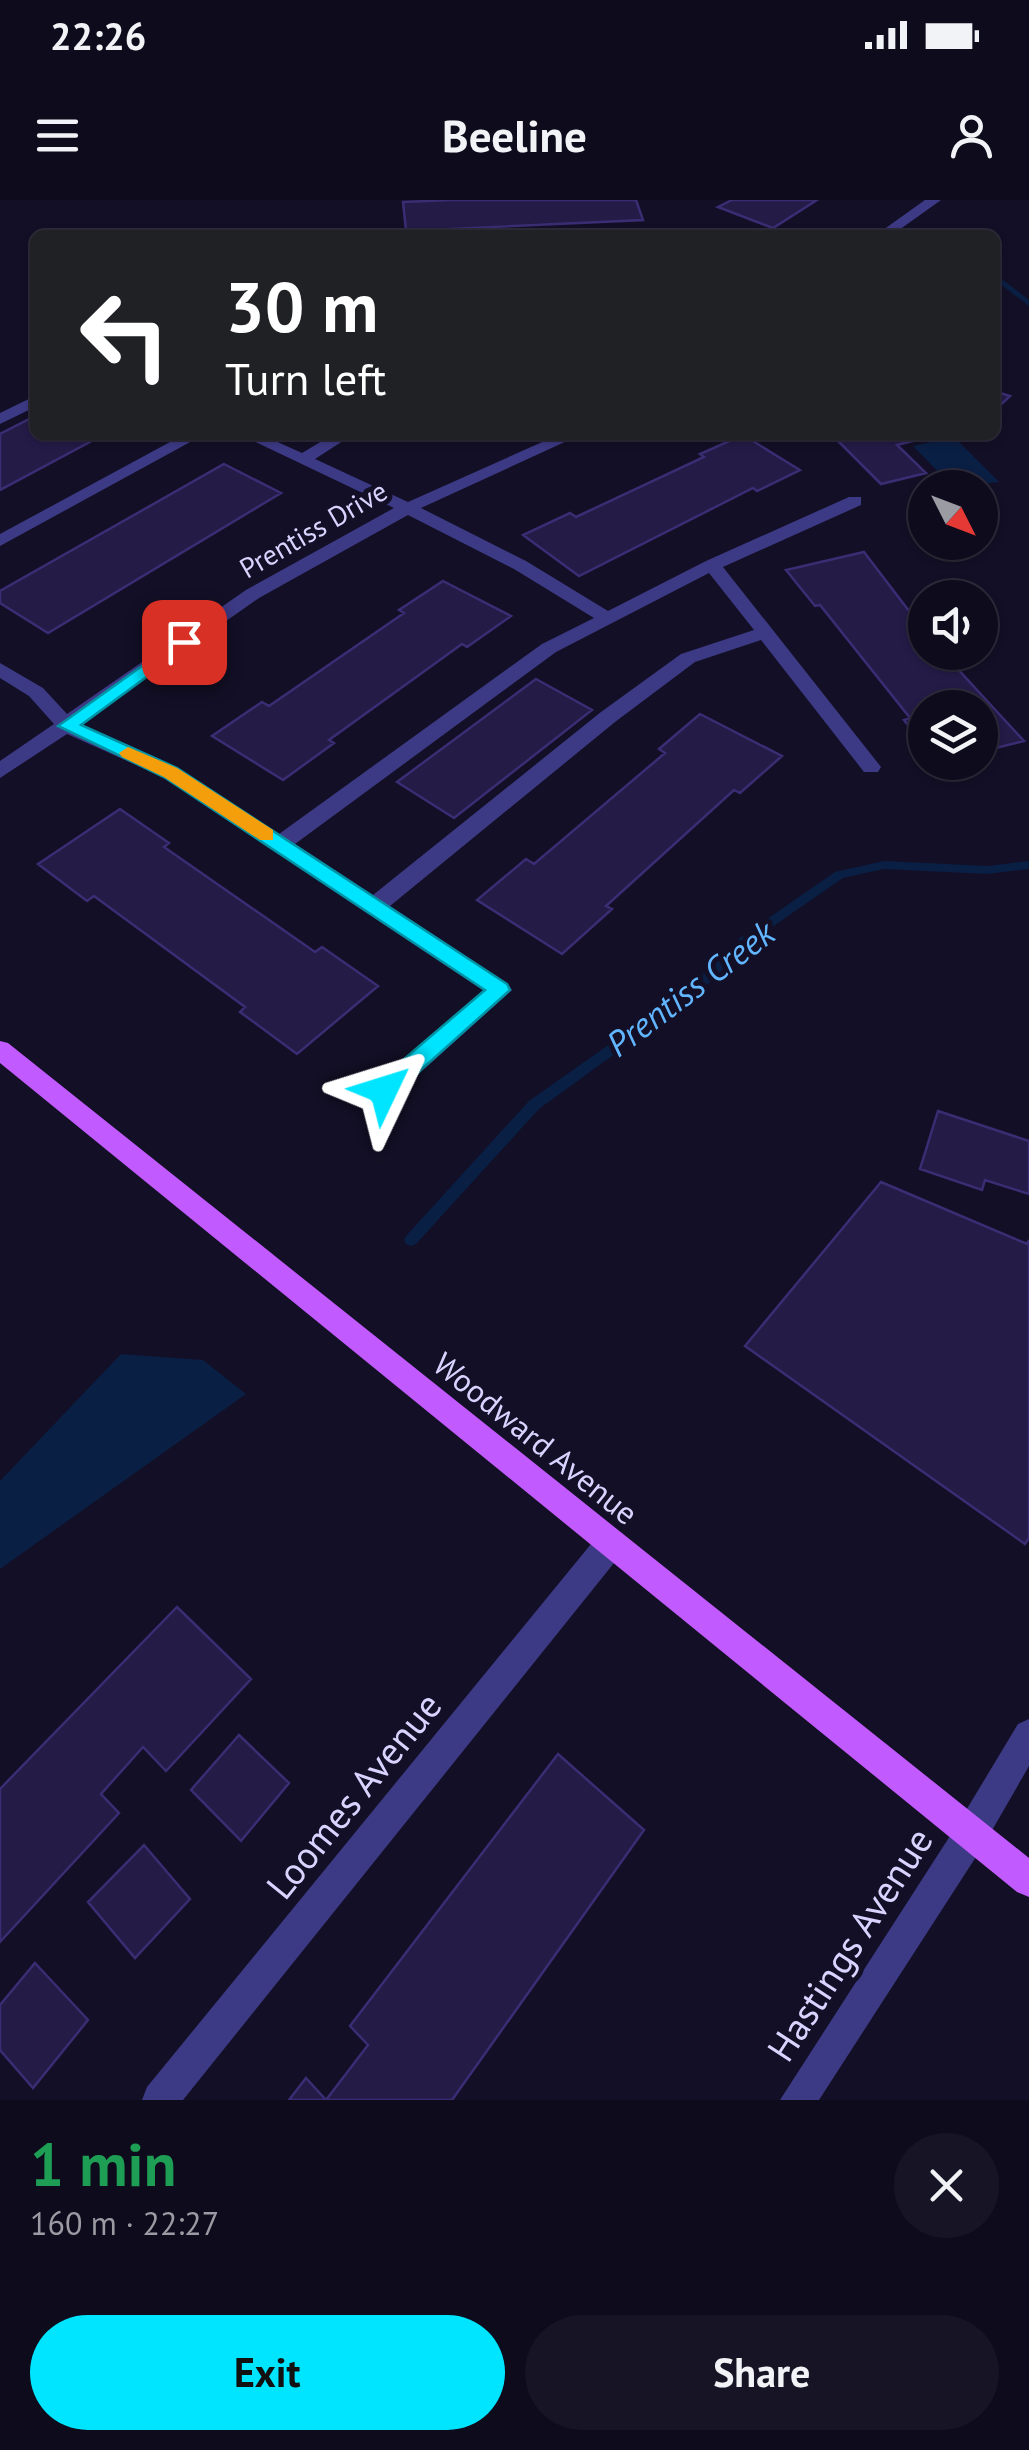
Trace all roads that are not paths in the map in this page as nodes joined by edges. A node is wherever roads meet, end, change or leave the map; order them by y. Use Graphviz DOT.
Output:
graph roads {
  1 [pos="934,200"];
  2 [pos="889,230"];
  3 [pos="30,404"];
  4 [pos="0,419"];
  5 [pos="186,440"];
  6 [pos="260,440"];
  7 [pos="336,440"];
  8 [pos="560,440"];
  9 [pos="302,460"];
  10 [pos="854,501"];
  11 [pos="406,507"];
  12 [pos="0,541"];
  13 [pos="712,565"];
  14 [pos="605,618"];
  15 [pos="768,633"];
  16 [pos="0,668"];
  17 [pos="67,726"];
  18 [pos="870,767"];
  19 [pos="0,771"];
  20 [pos="280,844"];
  21 [pos="376,906"];
  22 [pos="0,1050"];
  23 [pos="384,1090"];
  24 [pos="611,1543"];
  25 [pos="1029,1735"];
  26 [pos="972,1834"];
  27 [pos="1029,1880"];
  28 [pos="160,2100"];
  29 [pos="798,2100"];
  1 -- 2 [label="street"];
  3 -- 4 [label="street"];
  5 -- 12 [label="street"];
  6 -- 9 [label="street"];
  7 -- 9 [label="street"];
  8 -- 11 [label="street, Prentiss Drive"];
  9 -- 11 [label="street"];
  10 -- 13 [label="street"];
  11 -- 14 [label="street"];
  11 -- 17 [label="street, Prentiss Drive"];
  13 -- 14 [label="street"];
  13 -- 15 [label="street"];
  14 -- 20 [label="street"];
  15 -- 18 [label="street"];
  15 -- 21 [label="street"];
  16 -- 17 [label="street"];
  17 -- 19 [label="street, Prentiss Drive"];
  17 -- 20 [label="street"];
  20 -- 21 [label="street"];
  21 -- 23 [label="street"];
  22 -- 24 [label="main road, Woodward Avenue"];
  24 -- 26 [label="main road, Woodward Avenue"];
  24 -- 28 [label="street, Loomes Avenue"];
  25 -- 26 [label="street, Hastings Avenue"];
  26 -- 27 [label="main road, Woodward Avenue"];
  26 -- 29 [label="street, Hastings Avenue"];
}
